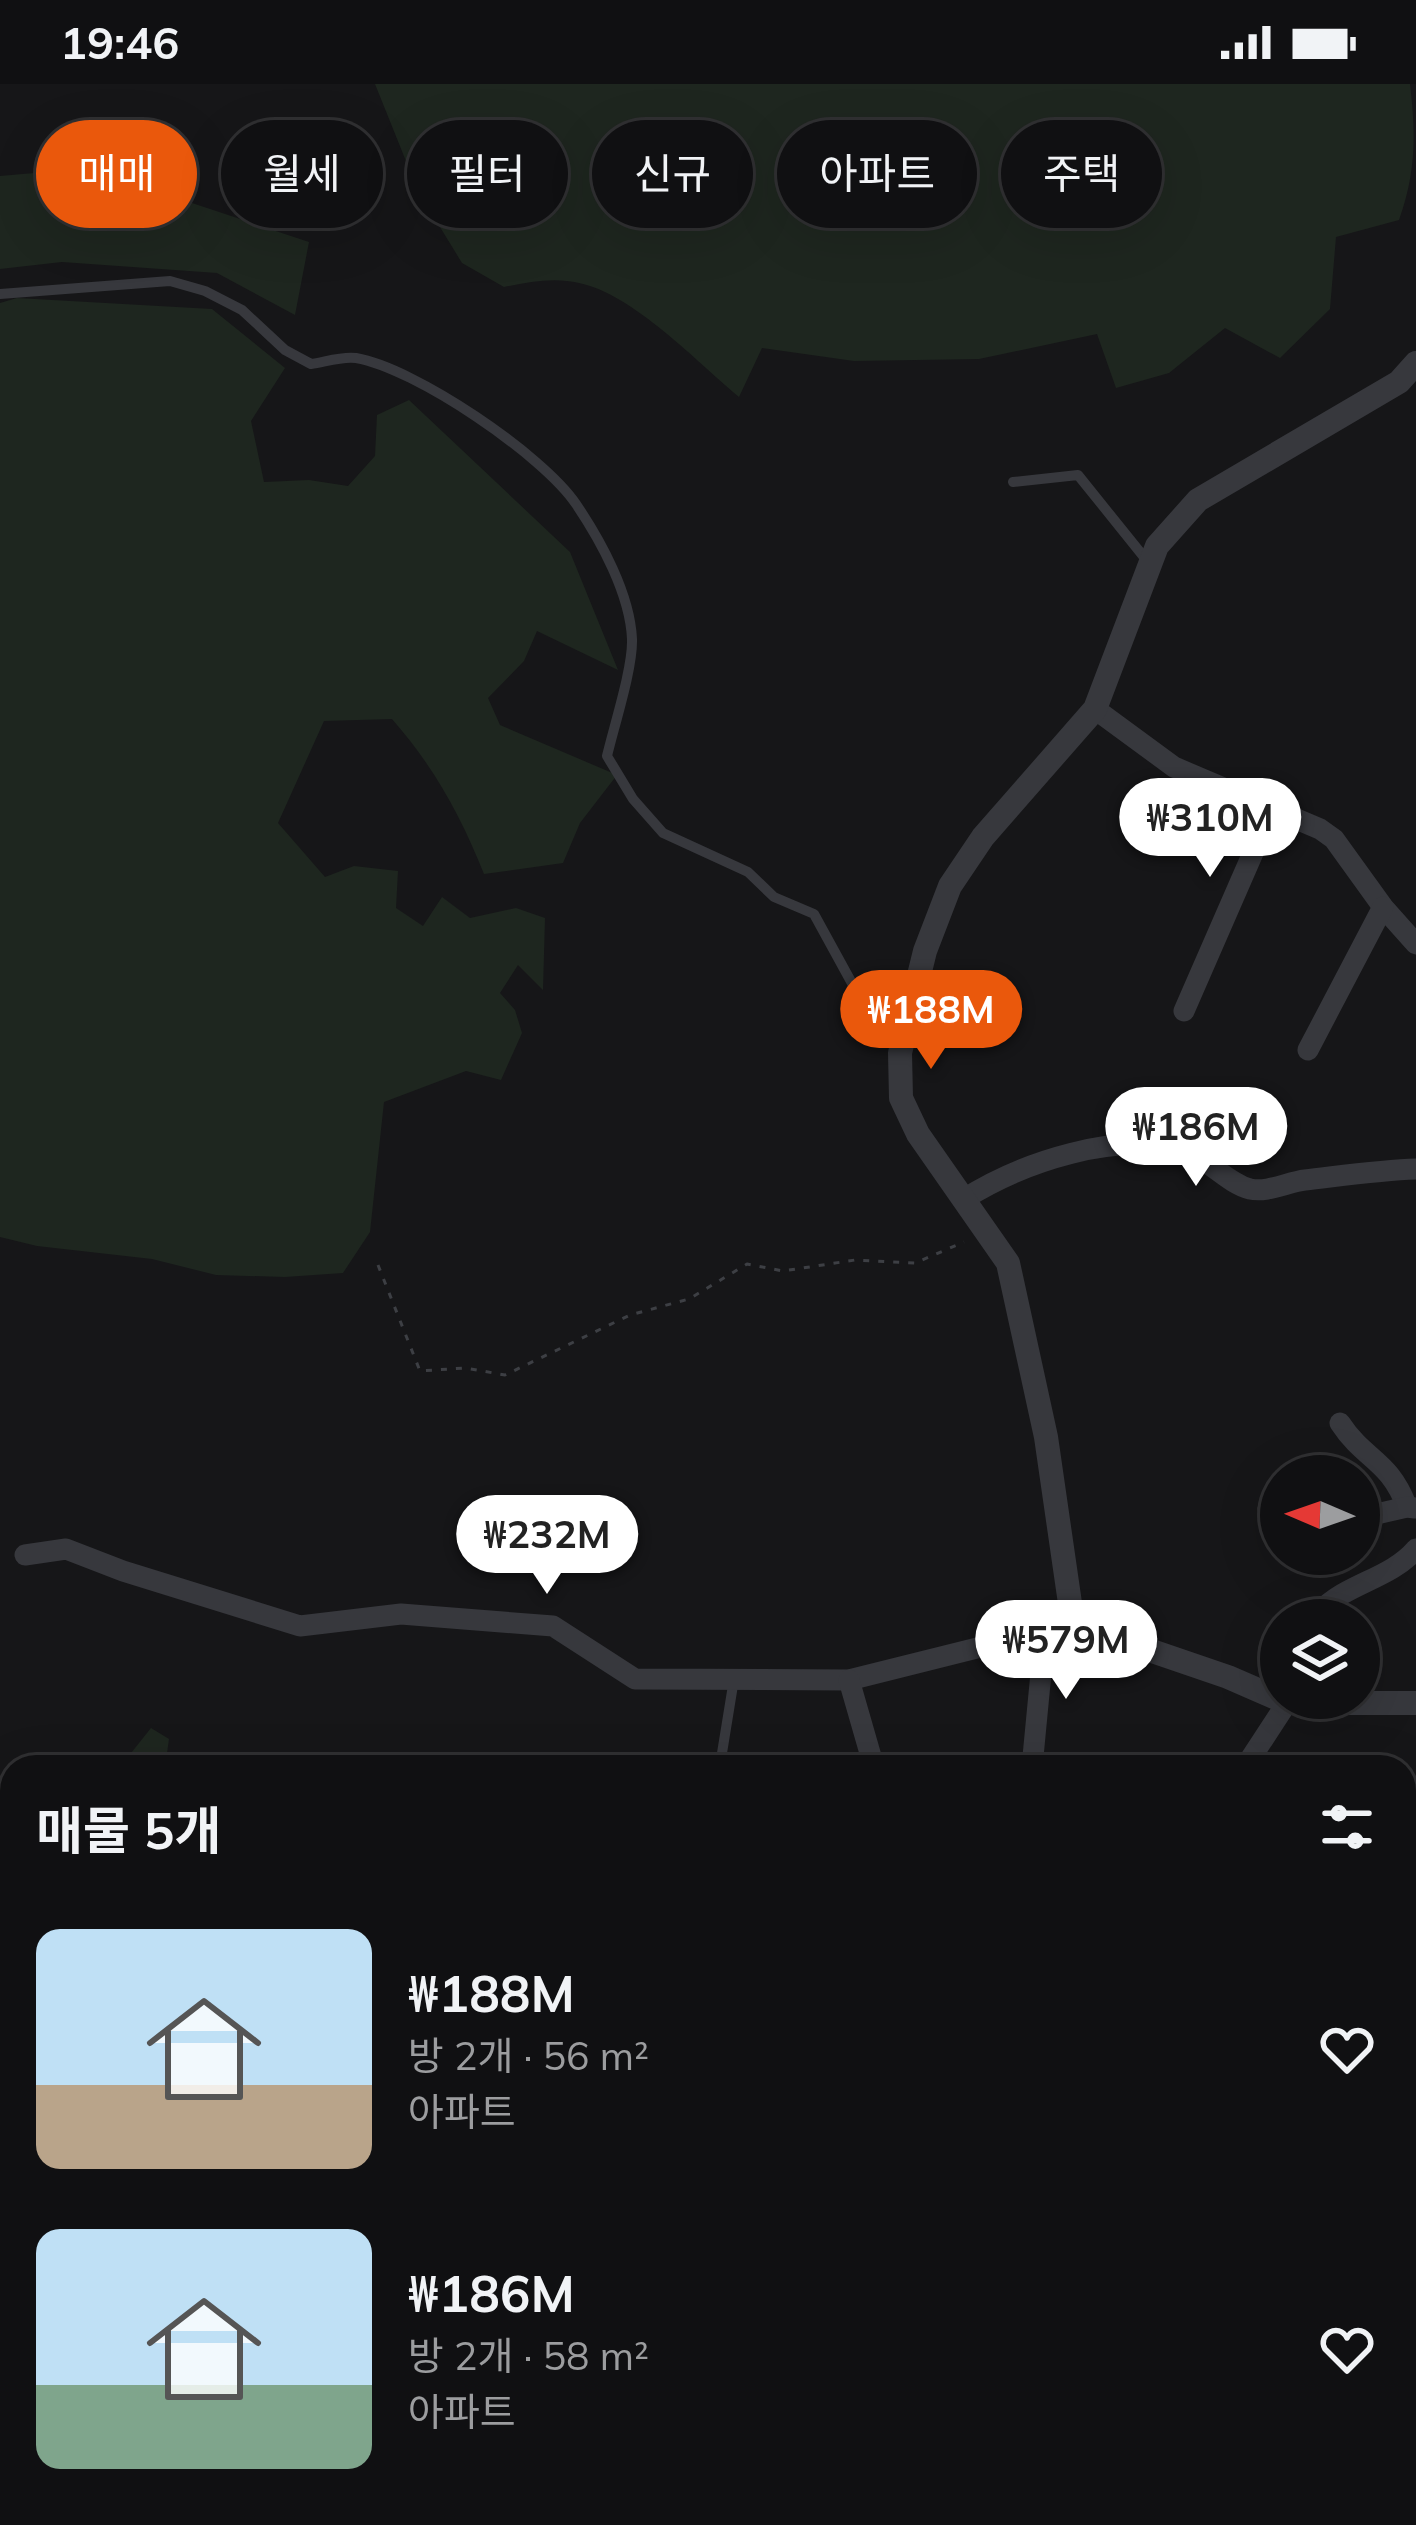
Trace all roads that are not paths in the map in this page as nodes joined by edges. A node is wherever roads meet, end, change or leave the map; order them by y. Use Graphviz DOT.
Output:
graph roads {
  1 [pos="0,294"];
  2 [pos="1416,363"];
  3 [pos="1013,482"];
  4 [pos="1150,564"];
  5 [pos="1095,710"];
  6 [pos="1174,766"];
  7 [pos="1383,907"];
  8 [pos="1416,944"];
  9 [pos="1184,1011"];
  10 [pos="1308,1050"];
  11 [pos="900,1053"];
  12 [pos="1416,1169"];
  13 [pos="964,1199"];
  14 [pos="1340,1423"];
  15 [pos="1411,1508"];
  16 [pos="1380,1514"];
  17 [pos="1416,1549"];
  18 [pos="25,1555"];
  19 [pos="1334,1599"];
  20 [pos="1073,1624"];
  21 [pos="1045,1631"];
  22 [pos="734,1679"];
  23 [pos="849,1680"];
  24 [pos="1260,1690"];
  25 [pos="1380,1702"];
  26 [pos="1416,1703"];
  27 [pos="1277,1719"];
  28 [pos="722,1753"];
  29 [pos="871,1755"];
  30 [pos="1033,1755"];
  31 [pos="1253,1755"];
  1 -- 11 [label="lane"];
  2 -- 4 [label="street"];
  3 -- 4 [label="lane"];
  4 -- 5 [label="street"];
  5 -- 6 [label="street"];
  5 -- 11 [label="street"];
  6 -- 7 [label="street"];
  6 -- 9 [label="street"];
  7 -- 8 [label="street"];
  7 -- 10 [label="street"];
  11 -- 13 [label="street"];
  12 -- 13 [label="street"];
  13 -- 20 [label="street"];
  14 -- 15 [label="street"];
  15 -- 16 [label="street"];
  17 -- 19 [label="street"];
  18 -- 22 [label="street"];
  20 -- 21 [label="street"];
  20 -- 24 [label="street"];
  21 -- 23 [label="street"];
  21 -- 30 [label="street"];
  22 -- 23 [label="street"];
  22 -- 28 [label="lane"];
  23 -- 29 [label="street"];
  25 -- 26 [label="street"];
  27 -- 31 [label="street"];
}
